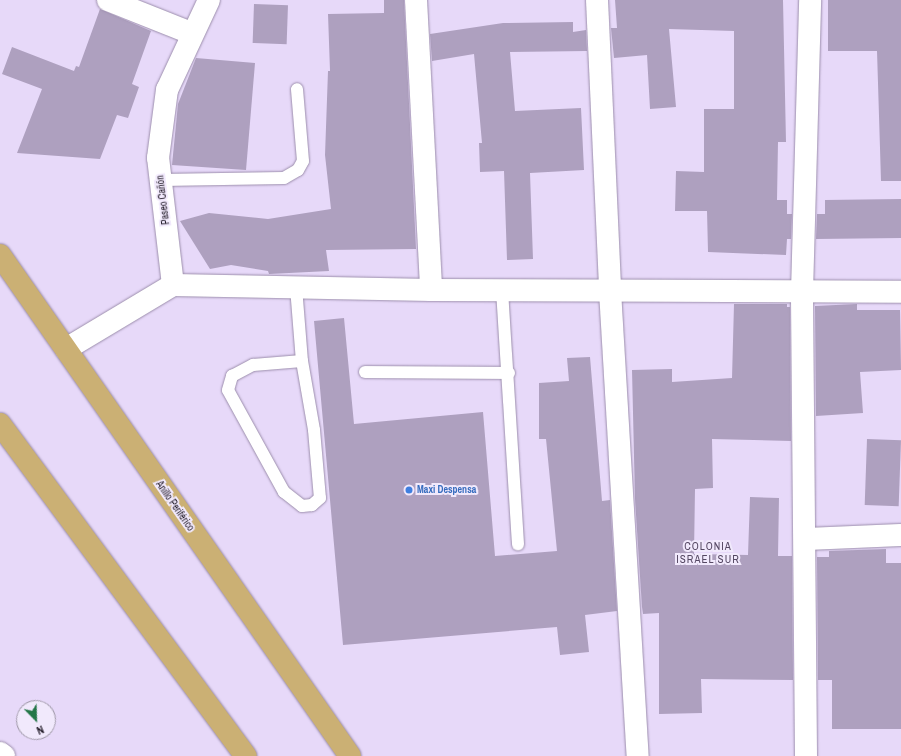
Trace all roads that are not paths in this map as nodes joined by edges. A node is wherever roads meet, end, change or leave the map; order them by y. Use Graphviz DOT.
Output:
graph roads {
  1 [pos="108,0"];
  2 [pos="209,0"];
  3 [pos="416,0"];
  4 [pos="597,0"];
  5 [pos="810,0"];
  6 [pos="191,33"];
  7 [pos="297,89"];
  8 [pos="161,180"];
  9 [pos="0,255"];
  10 [pos="173,285"];
  11 [pos="296,287"];
  12 [pos="431,290"];
  13 [pos="502,290"];
  14 [pos="610,291"];
  15 [pos="802,292"];
  16 [pos="901,292"];
  17 [pos="66,349"];
  18 [pos="302,361"];
  19 [pos="365,372"];
  20 [pos="509,372"];
  21 [pos="0,424"];
  22 [pos="901,535"];
  23 [pos="806,539"];
  24 [pos="518,544"];
  25 [pos="0,753"];
  26 [pos="4,756"];
  27 [pos="246,756"];
  28 [pos="350,756"];
  29 [pos="638,756"];
  30 [pos="806,756"];
  1 -- 6 [label="street"];
  2 -- 6 [label="street, Paseo Cañón"];
  3 -- 12 [label="street"];
  4 -- 14 [label="street"];
  5 -- 15 [label="street"];
  6 -- 8 [label="street, Paseo Cañón"];
  7 -- 8 [label="lane"];
  8 -- 10 [label="street, Paseo Cañón"];
  9 -- 17 [label="highway, Anillo Periférico"];
  10 -- 11 [label="street"];
  10 -- 17 [label="street"];
  11 -- 12 [label="street"];
  11 -- 18 [label="lane"];
  12 -- 13 [label="street"];
  13 -- 14 [label="street"];
  13 -- 20 [label="lane"];
  14 -- 15 [label="street"];
  14 -- 29 [label="street"];
  15 -- 16 [label="street"];
  15 -- 23 [label="street"];
  17 -- 28 [label="highway, Anillo Periférico"];
  18 -- 18 [label="lane"];
  19 -- 20 [label="lane"];
  20 -- 24 [label="lane"];
  21 -- 27 [label="highway"];
  22 -- 23 [label="street"];
  23 -- 30 [label="street"];
  25 -- 26 [label="street"];
}
